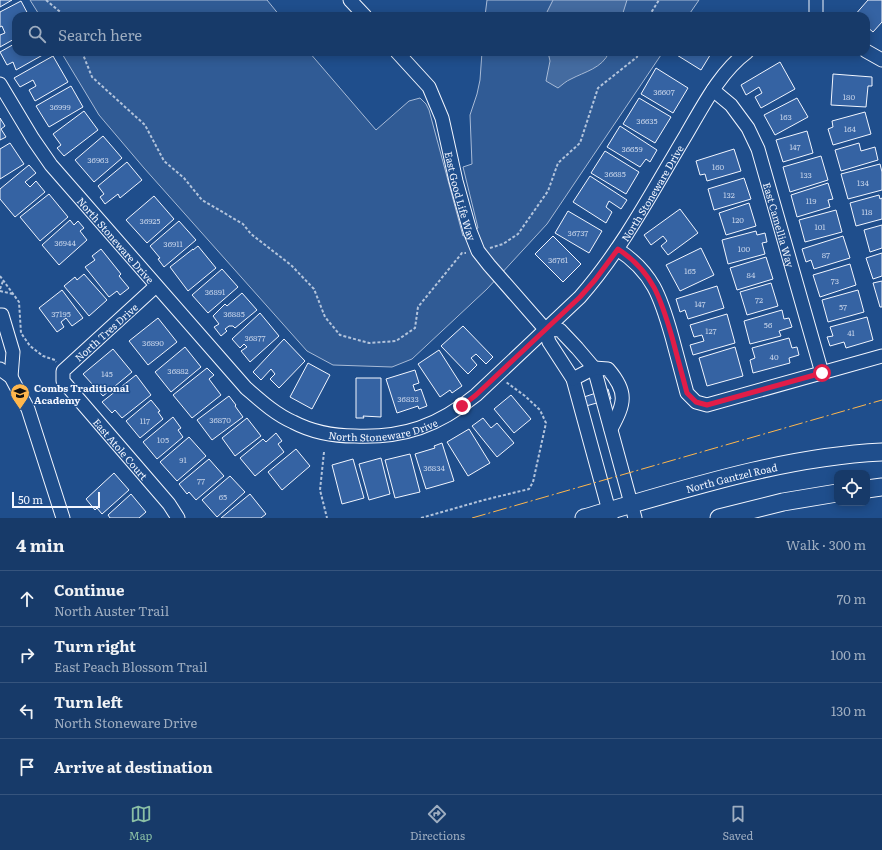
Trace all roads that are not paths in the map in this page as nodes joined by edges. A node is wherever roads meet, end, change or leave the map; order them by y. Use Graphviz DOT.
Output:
graph roads {
  1 [pos="350,0"];
  2 [pos="816,0"];
  3 [pos="360,12"];
  4 [pos="816,12"];
  5 [pos="870,54"];
  6 [pos="401,56"];
  7 [pos="742,56"];
  8 [pos="882,60"];
  9 [pos="0,84"];
  10 [pos="713,90"];
  11 [pos="618,249"];
  12 [pos="156,286"];
  13 [pos="0,315"];
  14 [pos="545,329"];
  15 [pos="882,356"];
  16 [pos="594,368"];
  17 [pos="0,369"];
  18 [pos="822,373"];
  19 [pos="63,376"];
  20 [pos="11,377"];
  21 [pos="573,380"];
  22 [pos="611,429"];
  23 [pos="882,452"];
  24 [pos="882,488"];
  25 [pos="870,489"];
  26 [pos="834,494"];
  27 [pos="633,511"];
  28 [pos="610,514"];
  29 [pos="63,518"];
  30 [pos="178,518"];
  31 [pos="584,518"];
  32 [pos="719,518"];
  1 -- 3 [label="street"];
  2 -- 4 [label="street"];
  5 -- 8 [label="street"];
  6 -- 14 [label="street, East Good Life Way"];
  7 -- 10 [label="street, North Stoneware Drive"];
  9 -- 12 [label="street, North Stoneware Drive"];
  10 -- 11 [label="street, North Stoneware Drive"];
  10 -- 18 [label="street, East Camellia Way"];
  11 -- 14 [label="street, North Stoneware Drive"];
  11 -- 18 [label="street"];
  12 -- 14 [label="street, North Stoneware Drive"];
  12 -- 19 [label="street, North Tres Drive"];
  13 -- 20 [label="street"];
  14 -- 16 [label="street"];
  14 -- 21 [label="street, East Good Life Way"];
  15 -- 18 [label="street"];
  16 -- 21 [label="street"];
  16 -- 22 [label="street"];
  16 -- 22 [label="street"];
  17 -- 20 [label="street"];
  19 -- 30 [label="street, East Atole Court"];
  20 -- 29 [label="street"];
  21 -- 28 [label="street, East Good Life Way"];
  22 -- 27 [label="street"];
  23 -- 27 [label="main road, North Gantzel Road"];
  24 -- 25 [label="main road"];
  26 -- 32 [label="main road"];
  27 -- 28 [label="main road, North Gantzel Road"];
  28 -- 31 [label="main road, North Gantzel Road"];
}
